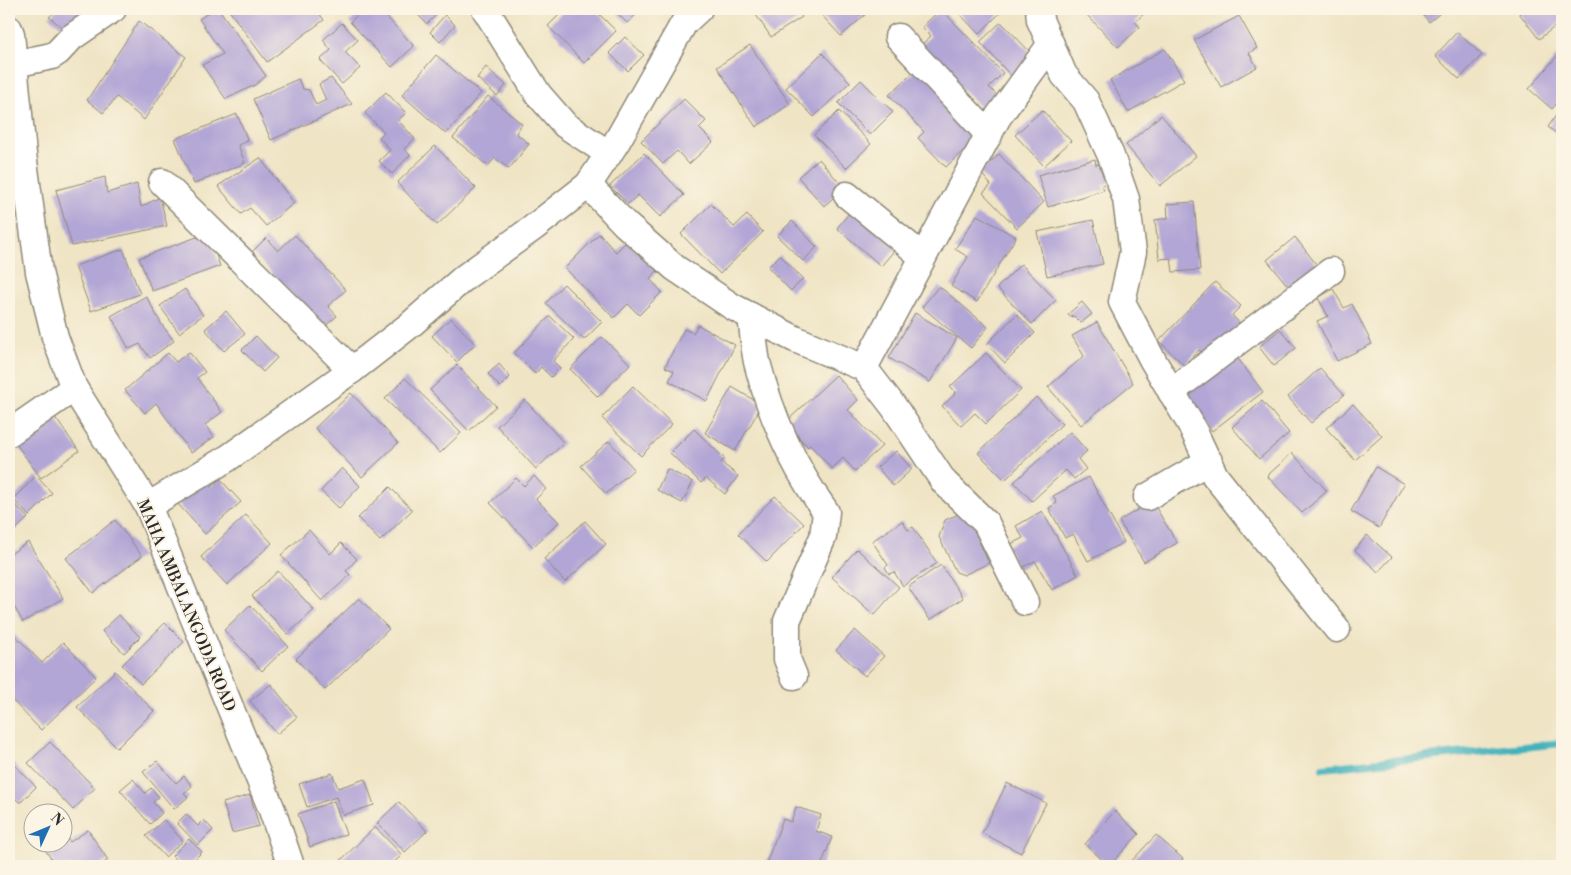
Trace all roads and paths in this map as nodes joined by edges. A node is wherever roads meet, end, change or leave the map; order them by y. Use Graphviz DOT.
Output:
graph roads {
  1 [pos="114,9"];
  2 [pos="485,9"];
  3 [pos="699,9"];
  4 [pos="1039,9"];
  5 [pos="9,29"];
  6 [pos="898,37"];
  7 [pos="1051,44"];
  8 [pos="13,78"];
  9 [pos="989,134"];
  10 [pos="609,154"];
  11 [pos="162,182"];
  12 [pos="588,185"];
  13 [pos="847,195"];
  14 [pos="924,257"];
  15 [pos="1332,270"];
  16 [pos="751,316"];
  17 [pos="864,368"];
  18 [pos="352,370"];
  19 [pos="74,388"];
  20 [pos="1171,392"];
  21 [pos="9,433"];
  22 [pos="1209,461"];
  23 [pos="1147,498"];
  24 [pos="148,506"];
  25 [pos="1025,602"];
  26 [pos="1337,629"];
  27 [pos="794,676"];
  28 [pos="291,866"];
  1 -- 8 [label="street"];
  2 -- 10 [label="street"];
  3 -- 10 [label="street"];
  4 -- 7 [label="street"];
  5 -- 8 [label="street, MAHA AMBALANGODA ROAD"];
  6 -- 9 [label="street"];
  7 -- 9 [label="street"];
  7 -- 20 [label="street"];
  8 -- 19 [label="street, MAHA AMBALANGODA ROAD"];
  9 -- 14 [label="street"];
  10 -- 12 [label="street"];
  11 -- 18 [label="street"];
  12 -- 16 [label="street"];
  12 -- 18 [label="street"];
  13 -- 14 [label="street"];
  14 -- 17 [label="street"];
  15 -- 20 [label="street"];
  16 -- 17 [label="street"];
  16 -- 27 [label="street"];
  17 -- 25 [label="street"];
  18 -- 24 [label="street"];
  19 -- 21 [label="street"];
  19 -- 24 [label="street, MAHA AMBALANGODA ROAD"];
  20 -- 22 [label="street"];
  22 -- 23 [label="street"];
  22 -- 26 [label="street"];
  24 -- 28 [label="street, MAHA AMBALANGODA ROAD"];
}
